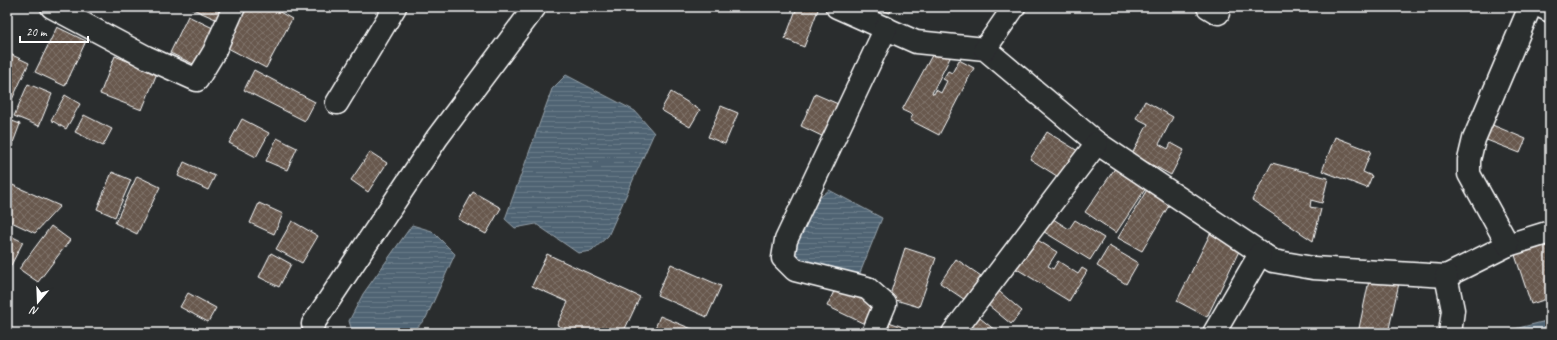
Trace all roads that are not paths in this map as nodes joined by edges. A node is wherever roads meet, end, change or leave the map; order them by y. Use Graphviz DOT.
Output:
graph roads {
  1 [pos="52,7"];
  2 [pos="234,7"];
  3 [pos="395,7"];
  4 [pos="535,7"];
  5 [pos="837,7"];
  6 [pos="1014,7"];
  7 [pos="1530,7"];
  8 [pos="1542,7"];
  9 [pos="1550,11"];
  10 [pos="886,28"];
  11 [pos="985,49"];
  12 [pos="337,103"];
  13 [pos="1097,143"];
  14 [pos="1550,232"];
  15 [pos="1508,245"];
  16 [pos="1260,254"];
  17 [pos="1446,276"];
  18 [pos="313,324"];
  19 [pos="873,333"];
  20 [pos="952,333"];
  21 [pos="1214,333"];
  22 [pos="1450,333"];
  1 -- 2 [label="street"];
  3 -- 12 [label="street"];
  4 -- 18 [label="street"];
  5 -- 10 [label="street"];
  6 -- 11 [label="street"];
  7 -- 15 [label="street"];
  8 -- 9 [label="street"];
  10 -- 11 [label="street"];
  10 -- 19 [label="street"];
  11 -- 13 [label="street"];
  13 -- 16 [label="street"];
  13 -- 20 [label="street"];
  14 -- 15 [label="street"];
  15 -- 17 [label="street"];
  16 -- 17 [label="street"];
  16 -- 21 [label="street"];
  17 -- 22 [label="street"];
}
